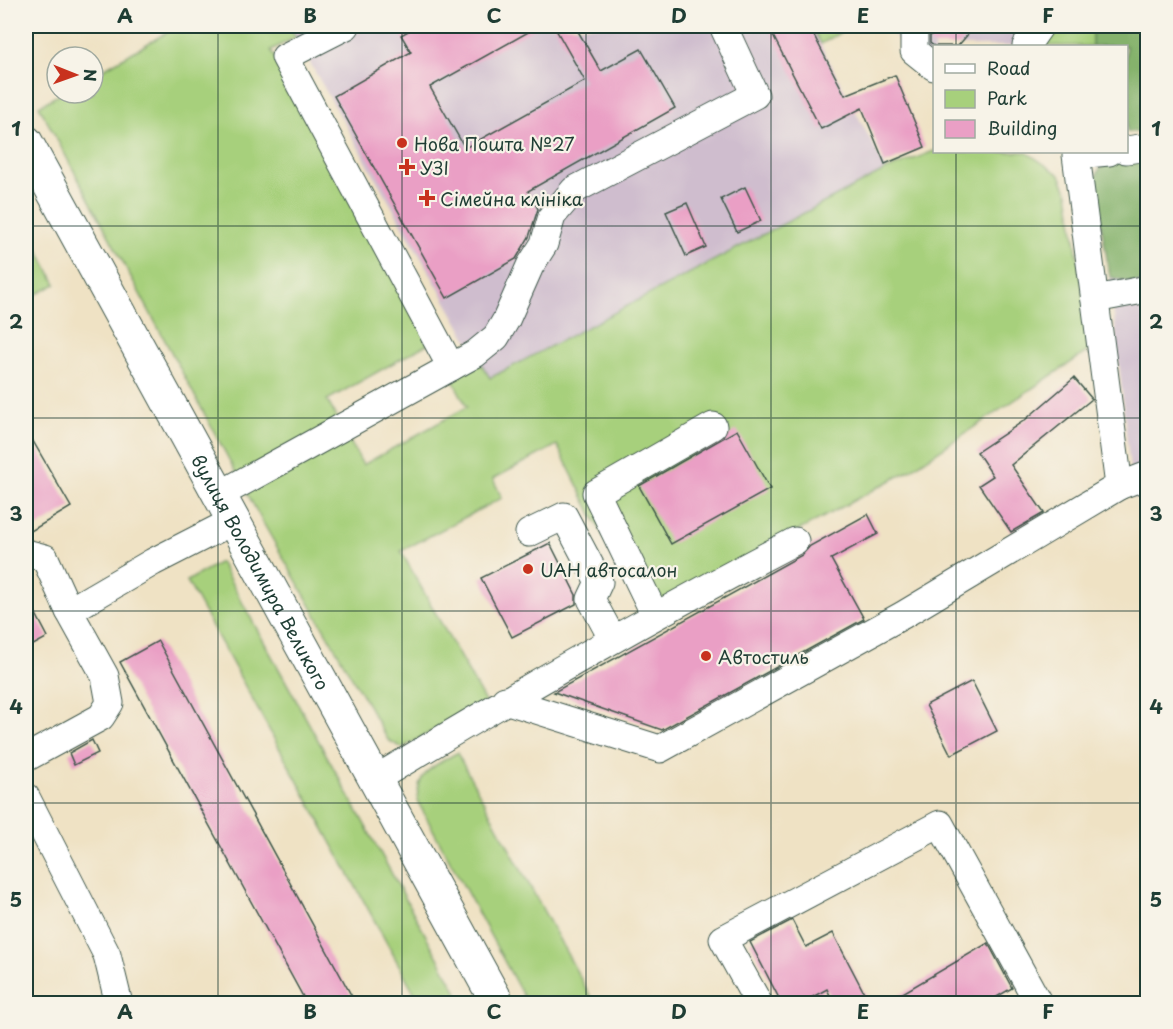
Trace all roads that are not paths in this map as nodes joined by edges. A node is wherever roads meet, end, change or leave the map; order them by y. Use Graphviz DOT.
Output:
graph roads {
  1 [pos="346,26"];
  2 [pos="723,26"];
  3 [pos="914,26"];
  4 [pos="1040,26"];
  5 [pos="1027,45"];
  6 [pos="933,66"];
  7 [pos="26,142"];
  8 [pos="1148,147"];
  9 [pos="1128,150"];
  10 [pos="1069,153"];
  11 [pos="1148,289"];
  12 [pos="1095,299"];
  13 [pos="451,367"];
  14 [pos="713,426"];
  15 [pos="1148,475"];
  16 [pos="1119,486"];
  17 [pos="226,508"];
  18 [pos="529,533"];
  19 [pos="795,541"];
  20 [pos="26,553"];
  21 [pos="69,611"];
  22 [pos="655,615"];
  23 [pos="612,638"];
  24 [pos="505,700"];
  25 [pos="26,758"];
  26 [pos="374,780"];
  27 [pos="26,796"];
  28 [pos="119,1004"];
  29 [pos="498,1004"];
  30 [pos="759,1004"];
  31 [pos="1039,1004"];
  1 -- 13 [label="lane"];
  2 -- 13 [label="lane"];
  3 -- 6 [label="lane"];
  4 -- 5 [label="lane"];
  7 -- 17 [label="main road, вулиця Володимира Великого"];
  8 -- 9 [label="lane"];
  10 -- 12 [label="lane"];
  11 -- 12 [label="lane"];
  12 -- 16 [label="lane"];
  13 -- 17 [label="lane"];
  14 -- 22 [label="lane"];
  15 -- 16 [label="lane"];
  16 -- 24 [label="lane"];
  17 -- 21 [label="lane"];
  17 -- 26 [label="main road, вулиця Володимира Великого"];
  18 -- 23 [label="lane"];
  19 -- 22 [label="lane"];
  20 -- 21 [label="lane"];
  21 -- 25 [label="lane"];
  22 -- 23 [label="lane"];
  23 -- 24 [label="lane"];
  24 -- 26 [label="lane"];
  26 -- 29 [label="main road, вулиця Володимира Великого"];
  27 -- 28 [label="lane"];
  30 -- 31 [label="lane"];
}
